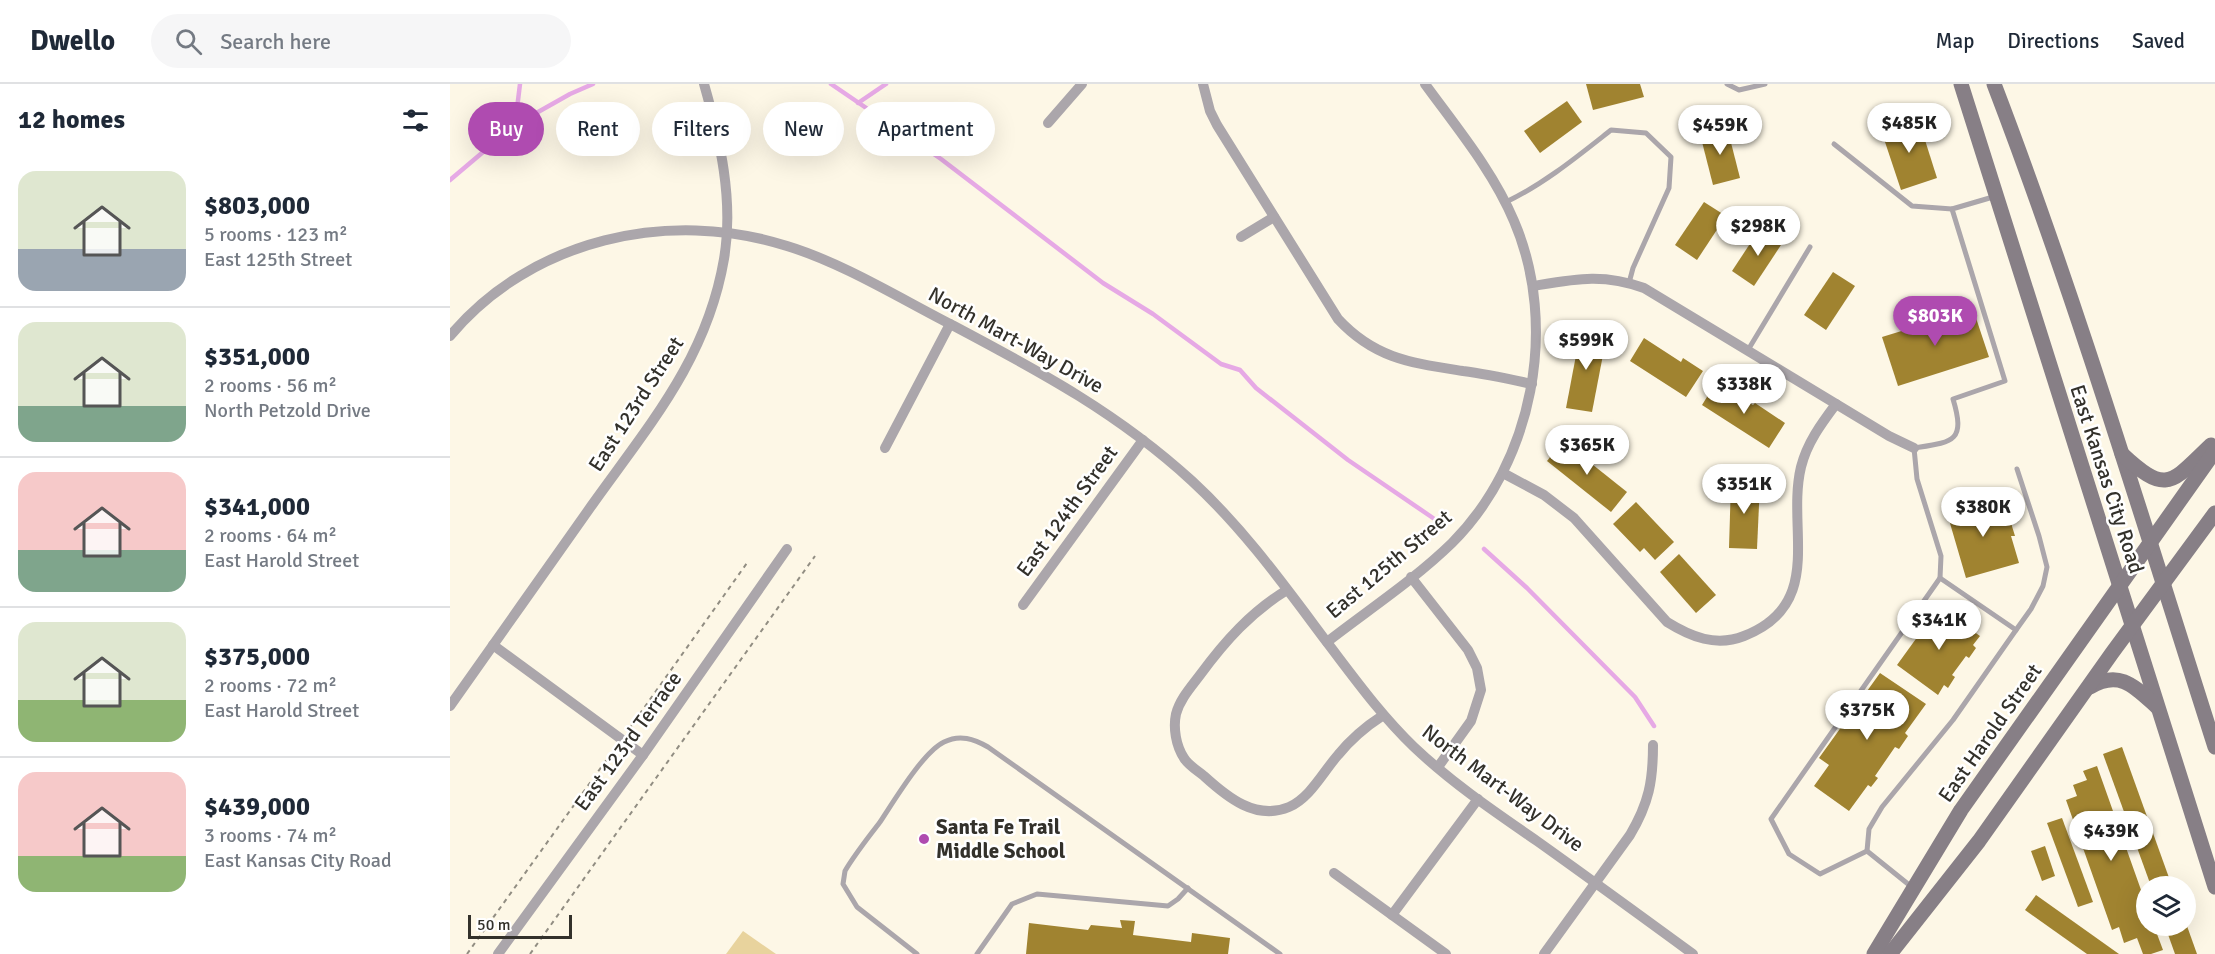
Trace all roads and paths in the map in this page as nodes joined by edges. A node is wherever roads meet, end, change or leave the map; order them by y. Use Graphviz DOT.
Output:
graph roads {
  1 [pos="704,84"];
  2 [pos="1082,84"];
  3 [pos="1203,84"];
  4 [pos="1426,84"];
  5 [pos="1727,84"];
  6 [pos="1765,84"];
  7 [pos="1961,84"];
  8 [pos="1994,84"];
  9 [pos="1048,123"];
  10 [pos="1834,144"];
  11 [pos="1995,196"];
  12 [pos="1506,202"];
  13 [pos="1952,209"];
  14 [pos="1274,217"];
  15 [pos="726,232"];
  16 [pos="1241,237"];
  17 [pos="1810,246"];
  18 [pos="1629,283"];
  19 [pos="1533,286"];
  20 [pos="950,324"];
  21 [pos="450,336"];
  22 [pos="1749,351"];
  23 [pos="1532,384"];
  24 [pos="1836,404"];
  25 [pos="1143,440"];
  26 [pos="2215,440"];
  27 [pos="1914,447"];
  28 [pos="885,448"];
  29 [pos="2215,451"];
  30 [pos="2121,453"];
  31 [pos="2017,469"];
  32 [pos="1503,473"];
  33 [pos="2215,513"];
  34 [pos="2150,542"];
  35 [pos="787,549"];
  36 [pos="815,556"];
  37 [pos="747,562"];
  38 [pos="1411,577"];
  39 [pos="1940,578"];
  40 [pos="2163,583"];
  41 [pos="2119,586"];
  42 [pos="1287,590"];
  43 [pos="1023,605"];
  44 [pos="2132,627"];
  45 [pos="2016,630"];
  46 [pos="1327,642"];
  47 [pos="493,645"];
  48 [pos="2087,688"];
  49 [pos="450,706"];
  50 [pos="2158,708"];
  51 [pos="1382,716"];
  52 [pos="621,739"];
  53 [pos="1653,745"];
  54 [pos="2215,747"];
  55 [pos="643,755"];
  56 [pos="1438,767"];
  57 [pos="1478,799"];
  58 [pos="1867,851"];
  59 [pos="1334,873"];
  60 [pos="2214,879"];
  61 [pos="1595,883"];
  62 [pos="1188,888"];
  63 [pos="1914,889"];
  64 [pos="1392,915"];
  65 [pos="467,954"];
  66 [pos="498,954"];
  67 [pos="530,954"];
  68 [pos="917,954"];
  69 [pos="977,954"];
  70 [pos="1280,954"];
  71 [pos="1446,954"];
  72 [pos="1544,954"];
  73 [pos="1693,954"];
  74 [pos="1874,954"];
  75 [pos="1890,954"];
  1 -- 15 [label="street, East 123rd Street"];
  2 -- 9 [label="street"];
  3 -- 14 [label="street"];
  4 -- 12 [label="street, East 125th Street"];
  5 -- 6 [label="lane"];
  7 -- 11 [label="main road, East Kansas City Road"];
  8 -- 30 [label="main road, East Kansas City Road"];
  10 -- 13 [label="lane"];
  11 -- 13 [label="lane"];
  11 -- 41 [label="main road, East Kansas City Road"];
  12 -- 18 [label="lane"];
  12 -- 19 [label="street, East 125th Street"];
  13 -- 27 [label="lane"];
  14 -- 16 [label="street"];
  14 -- 23 [label="street"];
  15 -- 20 [label="street, North Mart-Way Drive"];
  15 -- 21 [label="street, North Mart-Way Drive"];
  15 -- 47 [label="street, East 123rd Street"];
  17 -- 22 [label="lane"];
  18 -- 19 [label="street"];
  18 -- 22 [label="street"];
  19 -- 23 [label="street, East 125th Street"];
  20 -- 25 [label="street, North Mart-Way Drive"];
  20 -- 28 [label="street"];
  22 -- 24 [label="street"];
  23 -- 32 [label="street, East 125th Street"];
  24 -- 27 [label="street"];
  24 -- 32 [label="street"];
  25 -- 42 [label="street, North Mart-Way Drive"];
  25 -- 43 [label="street, East 124th Street"];
  26 -- 30 [label="main road"];
  27 -- 39 [label="lane"];
  29 -- 34 [label="main road, East Harold Street"];
  30 -- 34 [label="main road, East Kansas City Road"];
  31 -- 45 [label="lane"];
  32 -- 38 [label="street, East 125th Street"];
  33 -- 40 [label="main road"];
  34 -- 40 [label="main road, East Kansas City Road"];
  34 -- 41 [label="main road, East Harold Street"];
  35 -- 55 [label="street, East 123rd Terrace"];
  36 -- 67 [label="path"];
  37 -- 52 [label="path"];
  38 -- 46 [label="street, East 125th Street"];
  38 -- 56 [label="street"];
  39 -- 45 [label="lane"];
  39 -- 58 [label="lane"];
  40 -- 44 [label="main road"];
  40 -- 54 [label="main road, East Kansas City Road"];
  41 -- 44 [label="main road, East Kansas City Road"];
  41 -- 63 [label="main road, East Harold Street"];
  42 -- 46 [label="street, North Mart-Way Drive"];
  42 -- 51 [label="street"];
  44 -- 48 [label="main road"];
  44 -- 50 [label="main road, East Kansas City Road"];
  45 -- 58 [label="lane"];
  46 -- 51 [label="street, North Mart-Way Drive"];
  47 -- 49 [label="street, East 123rd Street"];
  47 -- 52 [label="street"];
  48 -- 50 [label="main road"];
  48 -- 75 [label="main road"];
  50 -- 60 [label="main road, East Kansas City Road"];
  51 -- 56 [label="street, North Mart-Way Drive"];
  52 -- 55 [label="street"];
  52 -- 65 [label="path"];
  53 -- 61 [label="street"];
  55 -- 66 [label="street, East 123rd Terrace"];
  56 -- 57 [label="street, North Mart-Way Drive"];
  57 -- 61 [label="street, North Mart-Way Drive"];
  57 -- 64 [label="street"];
  58 -- 63 [label="lane"];
  59 -- 64 [label="street"];
  61 -- 72 [label="street"];
  61 -- 73 [label="street, North Mart-Way Drive"];
  62 -- 68 [label="lane"];
  62 -- 69 [label="lane"];
  62 -- 70 [label="lane"];
  63 -- 74 [label="main road, East Harold Street"];
  64 -- 71 [label="street"];
}
